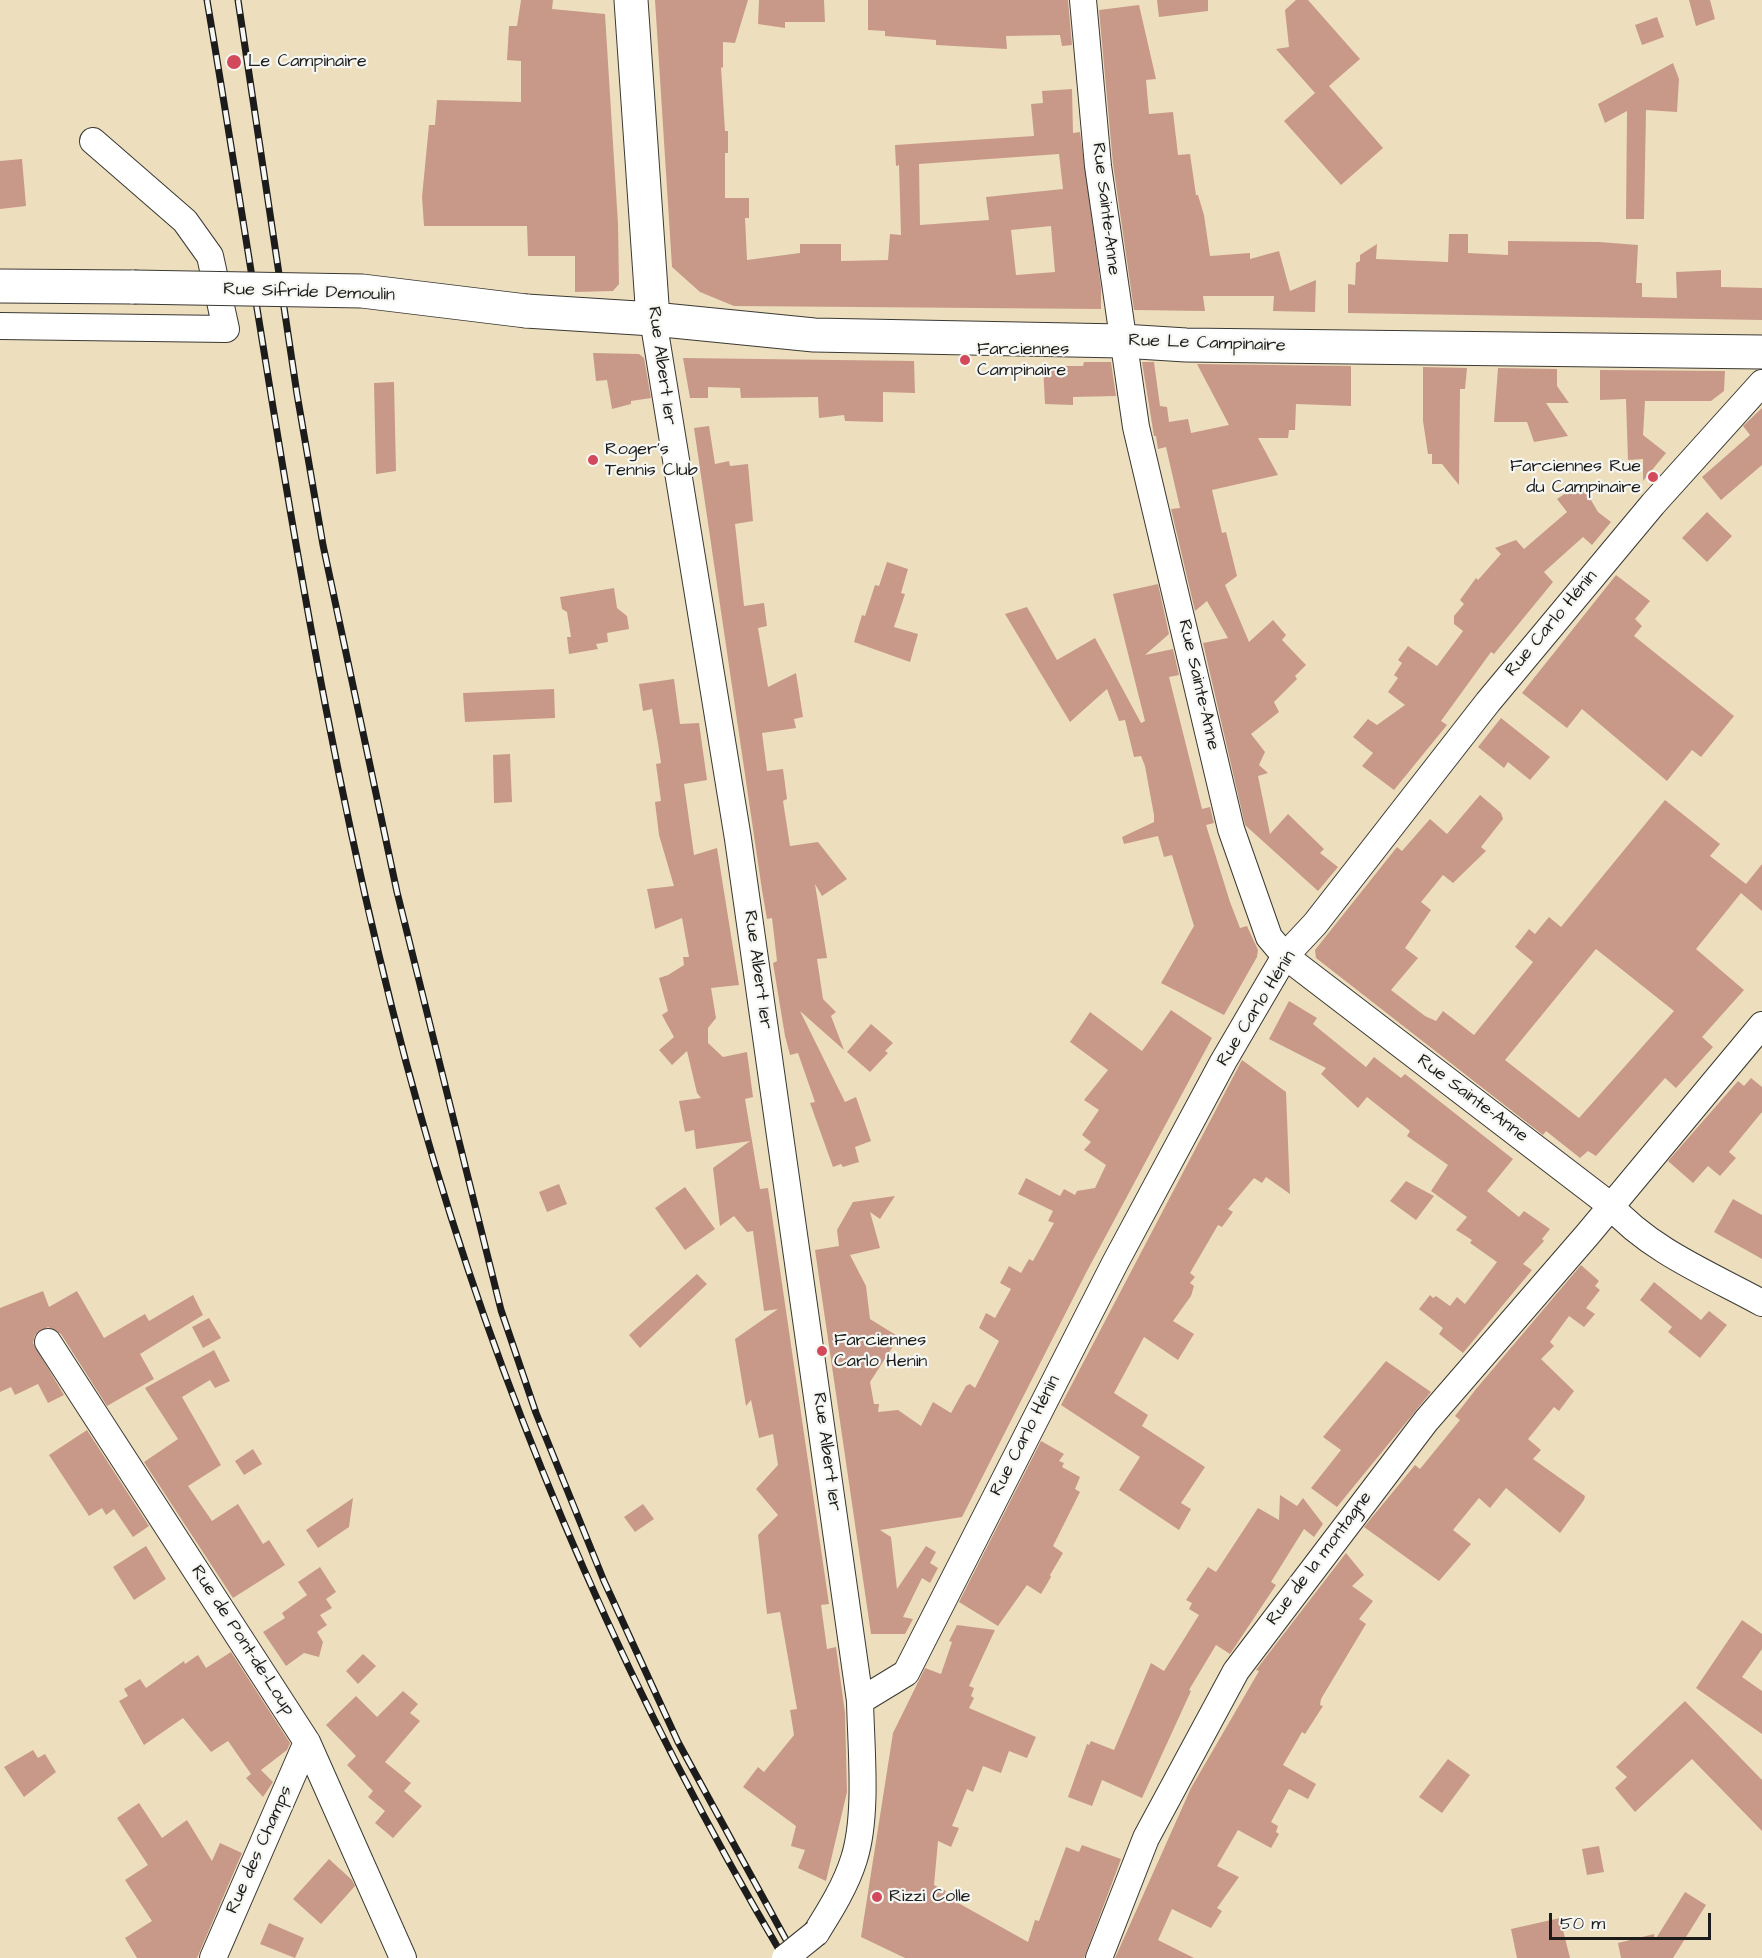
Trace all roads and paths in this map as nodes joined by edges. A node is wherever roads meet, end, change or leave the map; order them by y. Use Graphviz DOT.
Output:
graph roads {
  1 [pos="631,0"];
  2 [pos="1083,0"];
  3 [pos="93,141"];
  4 [pos="0,286"];
  5 [pos="652,319"];
  6 [pos="0,326"];
  7 [pos="1122,341"];
  8 [pos="1762,352"];
  9 [pos="1762,383"];
  10 [pos="1285,956"];
  11 [pos="1762,1025"];
  12 [pos="1610,1205"];
  13 [pos="1762,1303"];
  14 [pos="48,1342"];
  15 [pos="860,1701"];
  16 [pos="307,1742"];
  17 [pos="213,1958"];
  18 [pos="403,1958"];
  19 [pos="785,1958"];
  20 [pos="1099,1958"];
  1 -- 5 [label="main road, Rue Albert 1er"];
  2 -- 7 [label="street, Rue Sainte-Anne"];
  3 -- 6 [label="street"];
  4 -- 5 [label="main road, Rue Sifride Demoulin, bridge"];
  5 -- 7 [label="main road, Rue Le Campinaire"];
  5 -- 15 [label="street, Rue Albert 1er"];
  7 -- 8 [label="main road, Rue Le Campinaire"];
  7 -- 10 [label="street, Rue Sainte-Anne"];
  9 -- 10 [label="street, Rue Carlo Hénin"];
  10 -- 12 [label="street, Rue Sainte-Anne"];
  10 -- 15 [label="street, Rue Carlo Hénin"];
  11 -- 12 [label="street, Rue de la montagne"];
  12 -- 13 [label="street, Rue Sainte-Anne"];
  12 -- 20 [label="street, Rue de la montagne"];
  14 -- 16 [label="street, Rue de Pont-de-Loup"];
  15 -- 19 [label="street, Rue Albert 1er, bridge"];
  16 -- 17 [label="street, Rue des Champs"];
  16 -- 18 [label="street, Rue de Pont-de-Loup"];
}
